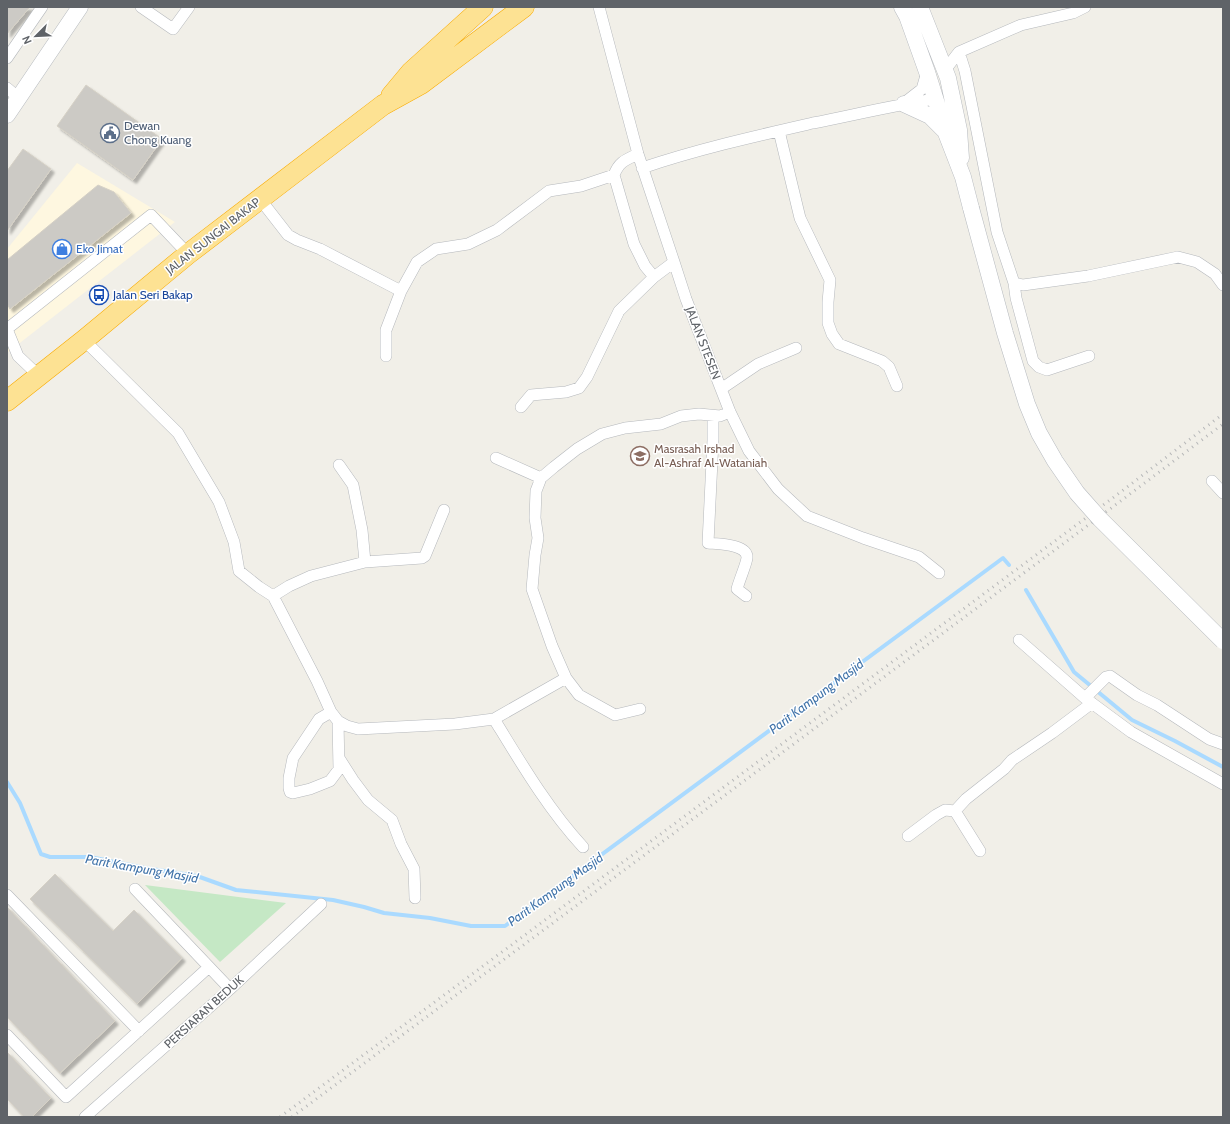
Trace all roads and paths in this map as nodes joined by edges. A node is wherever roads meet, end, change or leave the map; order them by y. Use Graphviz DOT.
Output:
graph roads {
  1 [pos="42,7"];
  2 [pos="80,7"];
  3 [pos="141,7"];
  4 [pos="190,7"];
  5 [pos="483,7"];
  6 [pos="524,7"];
  7 [pos="902,7"];
  8 [pos="920,7"];
  9 [pos="1085,7"];
  10 [pos="598,8"];
  11 [pos="936,48"];
  12 [pos="959,52"];
  13 [pos="7,58"];
  14 [pos="428,68"];
  15 [pos="927,72"];
  16 [pos="946,74"];
  17 [pos="13,93"];
  18 [pos="936,99"];
  19 [pos="904,104"];
  20 [pos="7,115"];
  21 [pos="779,131"];
  22 [pos="946,133"];
  23 [pos="638,154"];
  24 [pos="642,168"];
  25 [pos="614,176"];
  26 [pos="963,177"];
  27 [pos="260,199"];
  28 [pos="188,254"];
  29 [pos="674,262"];
  30 [pos="654,277"];
  31 [pos="1014,283"];
  32 [pos="1223,285"];
  33 [pos="401,291"];
  34 [pos="84,340"];
  35 [pos="796,348"];
  36 [pos="386,356"];
  37 [pos="1089,356"];
  38 [pos="38,375"];
  39 [pos="897,386"];
  40 [pos="721,389"];
  41 [pos="7,401"];
  42 [pos="521,407"];
  43 [pos="730,412"];
  44 [pos="713,416"];
  45 [pos="496,458"];
  46 [pos="339,465"];
  47 [pos="541,478"];
  48 [pos="1212,481"];
  49 [pos="1223,493"];
  50 [pos="444,510"];
  51 [pos="365,562"];
  52 [pos="939,573"];
  53 [pos="273,596"];
  54 [pos="746,596"];
  55 [pos="1019,640"];
  56 [pos="1223,641"];
  57 [pos="566,678"];
  58 [pos="1093,694"];
  59 [pos="640,709"];
  60 [pos="331,712"];
  61 [pos="494,720"];
  62 [pos="338,721"];
  63 [pos="1223,744"];
  64 [pos="339,757"];
  65 [pos="1223,784"];
  66 [pos="955,811"];
  67 [pos="908,836"];
  68 [pos="583,847"];
  69 [pos="980,851"];
  70 [pos="135,889"];
  71 [pos="7,895"];
  72 [pos="415,898"];
  73 [pos="321,904"];
  74 [pos="209,968"];
  75 [pos="230,989"];
  76 [pos="139,1031"];
  77 [pos="7,1035"];
  78 [pos="84,1117"];
  1 -- 13 [label="street"];
  2 -- 17 [label="street"];
  3 -- 4 [label="street"];
  5 -- 14 [label="highway, JALAN SUNGAI BAKAP"];
  6 -- 14 [label="highway, JALAN SUNGAI BAKAP"];
  7 -- 15 [label="street"];
  8 -- 11 [label="street"];
  9 -- 12 [label="street"];
  10 -- 23 [label="street, JALAN STESEN"];
  11 -- 12 [label="street"];
  11 -- 16 [label="street"];
  12 -- 16 [label="street"];
  12 -- 31 [label="street"];
  14 -- 27 [label="highway, JALAN SUNGAI BAKAP"];
  15 -- 18 [label="street"];
  15 -- 19 [label="street"];
  16 -- 18 [label="street"];
  16 -- 26 [label="street"];
  17 -- 20 [label="street"];
  18 -- 19 [label="street"];
  18 -- 22 [label="street"];
  19 -- 21 [label="street"];
  19 -- 22 [label="street"];
  21 -- 24 [label="street"];
  21 -- 39 [label="street"];
  22 -- 26 [label="street"];
  23 -- 24 [label="street, JALAN STESEN"];
  23 -- 25 [label="street"];
  24 -- 29 [label="street, JALAN STESEN"];
  25 -- 30 [label="street"];
  25 -- 33 [label="street"];
  26 -- 56 [label="street, bridge"];
  27 -- 28 [label="highway, JALAN SUNGAI BAKAP"];
  27 -- 33 [label="street"];
  28 -- 34 [label="highway, JALAN SUNGAI BAKAP"];
  28 -- 38 [label="street"];
  29 -- 30 [label="street"];
  29 -- 40 [label="street, JALAN STESEN"];
  30 -- 42 [label="street"];
  31 -- 32 [label="street"];
  31 -- 37 [label="street"];
  33 -- 36 [label="street"];
  34 -- 38 [label="highway, JALAN SUNGAI BAKAP"];
  34 -- 53 [label="street"];
  35 -- 40 [label="street"];
  38 -- 41 [label="highway, JALAN SUNGAI BAKAP"];
  40 -- 43 [label="street, JALAN STESEN"];
  43 -- 44 [label="street"];
  43 -- 52 [label="street, JALAN STESEN"];
  44 -- 47 [label="street"];
  44 -- 54 [label="street"];
  45 -- 47 [label="street"];
  46 -- 51 [label="street"];
  47 -- 57 [label="street"];
  48 -- 49 [label="street"];
  50 -- 51 [label="street"];
  51 -- 53 [label="street"];
  53 -- 60 [label="street"];
  55 -- 58 [label="street"];
  57 -- 59 [label="street"];
  57 -- 61 [label="street"];
  58 -- 63 [label="street"];
  58 -- 65 [label="street"];
  58 -- 66 [label="street"];
  60 -- 62 [label="street"];
  60 -- 64 [label="street"];
  61 -- 62 [label="street"];
  61 -- 68 [label="street"];
  62 -- 64 [label="street"];
  64 -- 72 [label="street"];
  66 -- 67 [label="street"];
  66 -- 69 [label="street"];
  70 -- 74 [label="street"];
  71 -- 76 [label="street"];
  73 -- 75 [label="street, PERSIARAN BEDUK"];
  74 -- 75 [label="street"];
  74 -- 76 [label="street"];
  75 -- 78 [label="street, PERSIARAN BEDUK"];
  76 -- 77 [label="street"];
}
